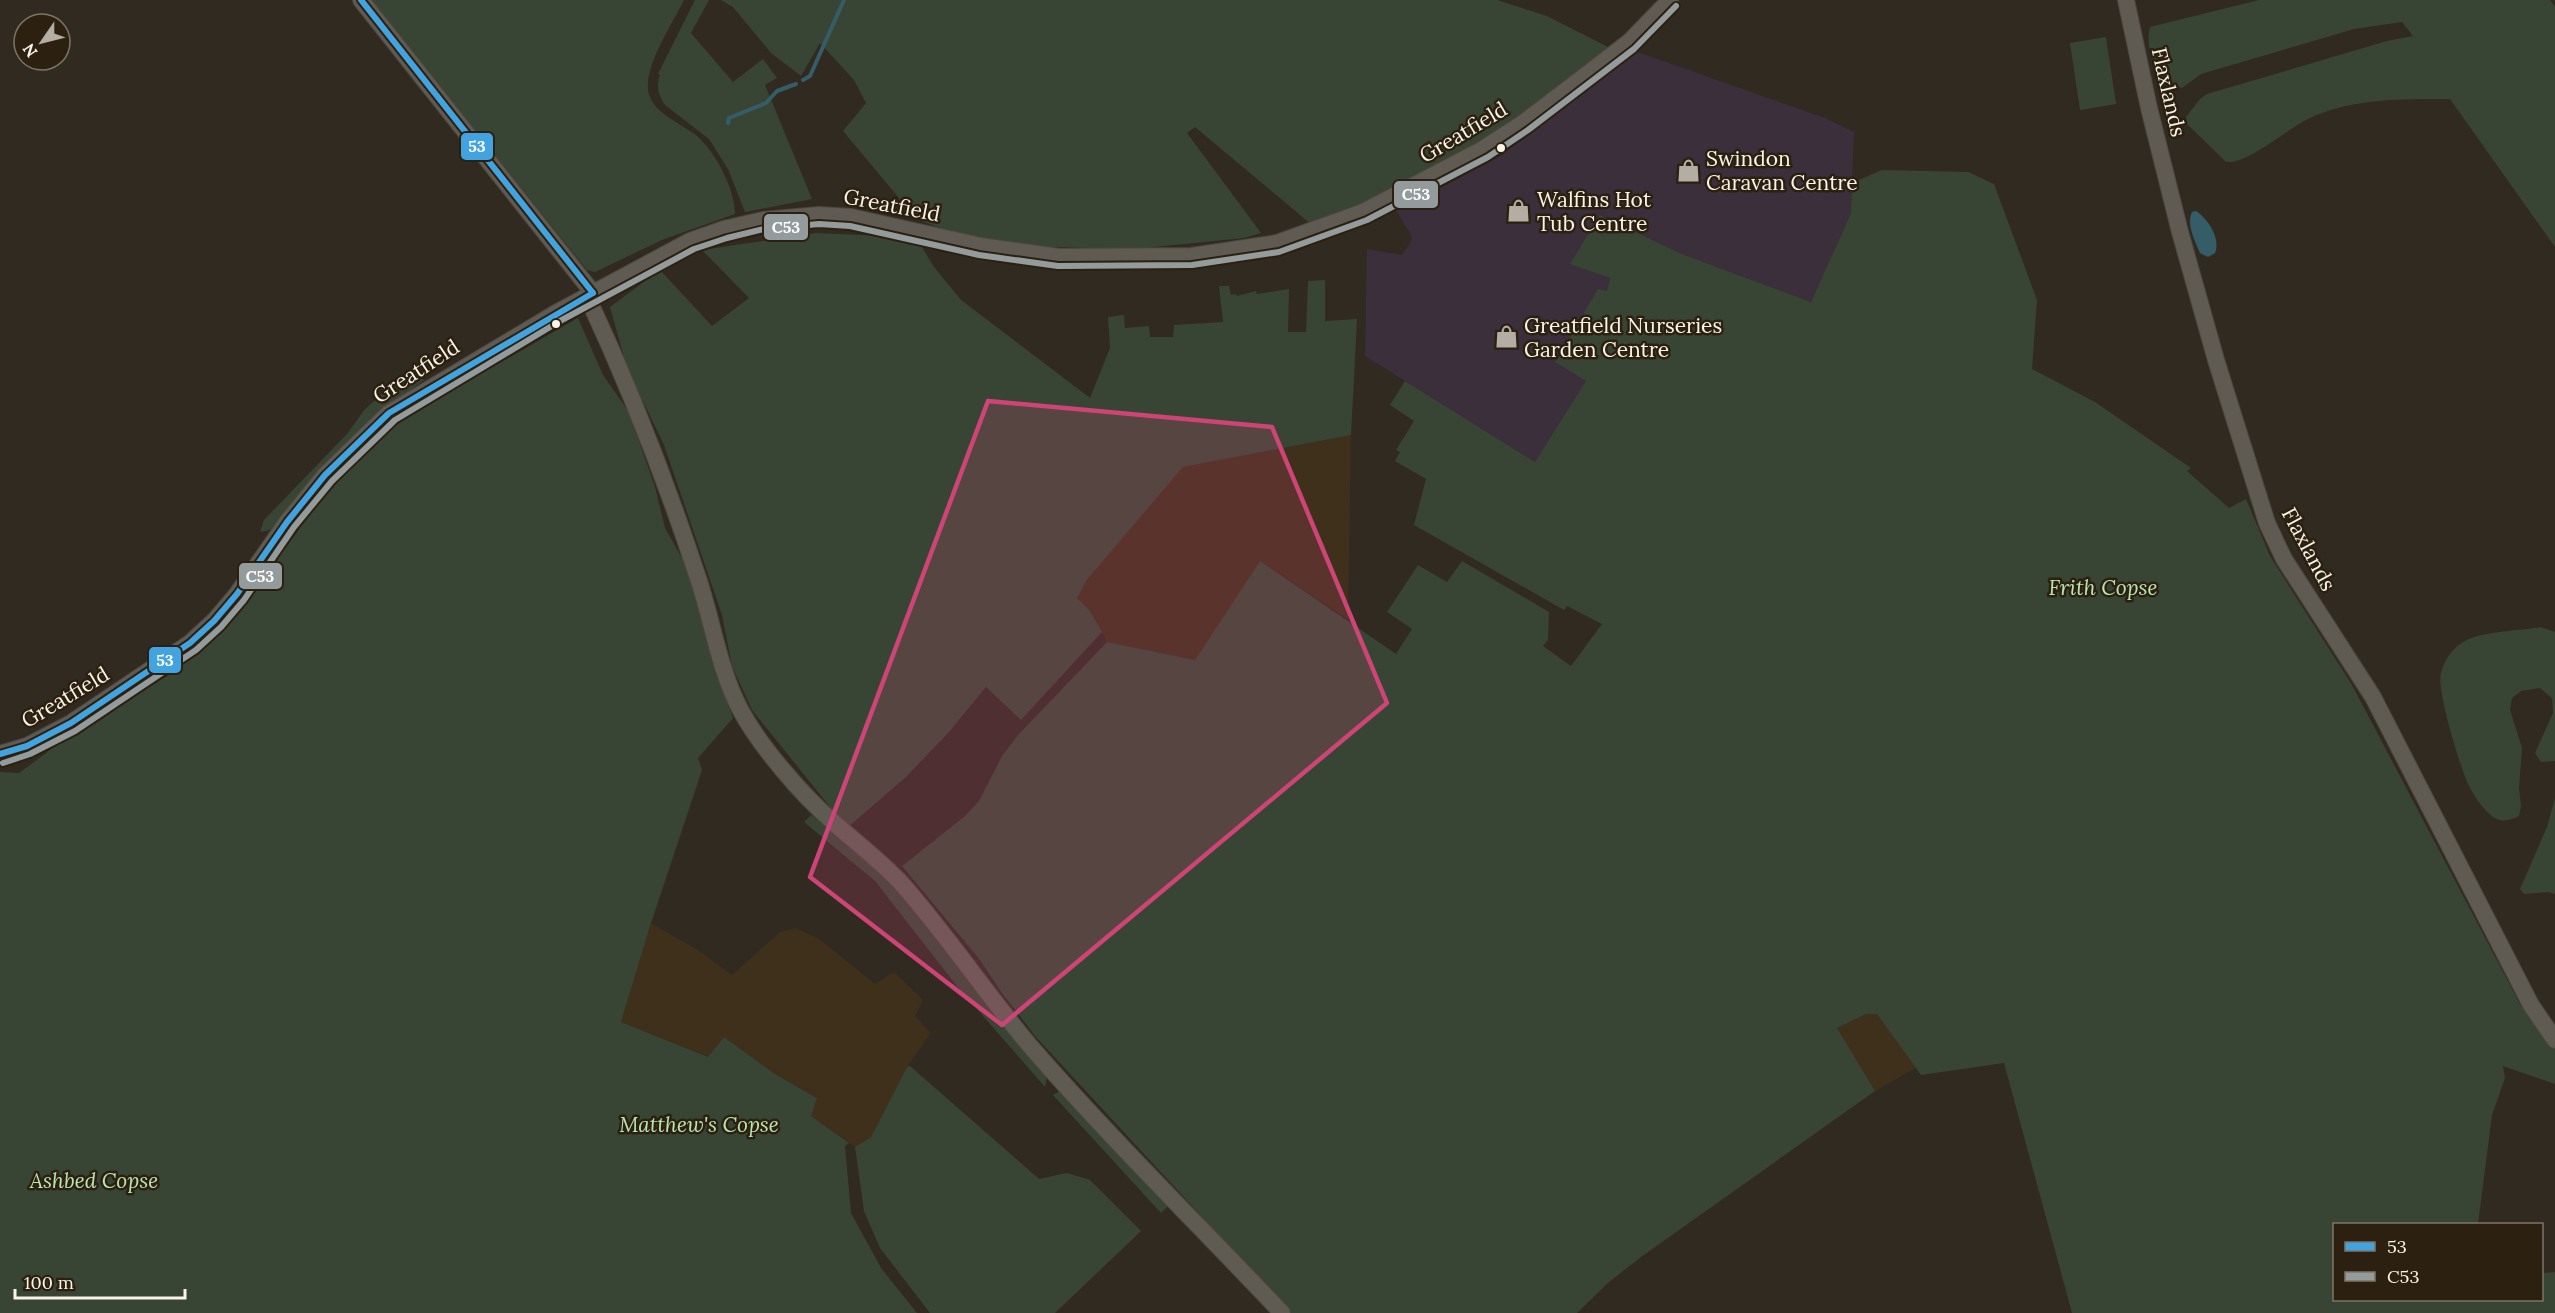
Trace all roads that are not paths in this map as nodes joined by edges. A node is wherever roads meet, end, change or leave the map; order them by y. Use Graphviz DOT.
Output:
graph roads {
  1 [pos="361,0"];
  2 [pos="1670,0"];
  3 [pos="2126,0"];
  4 [pos="590,294"];
  5 [pos="0,754"];
  6 [pos="2555,1040"];
  7 [pos="1282,1313"];
  1 -- 4 [label="street"];
  2 -- 4 [label="street, Greatfield"];
  3 -- 6 [label="street, Flaxlands"];
  4 -- 5 [label="street, Greatfield"];
  4 -- 7 [label="street"];
}
